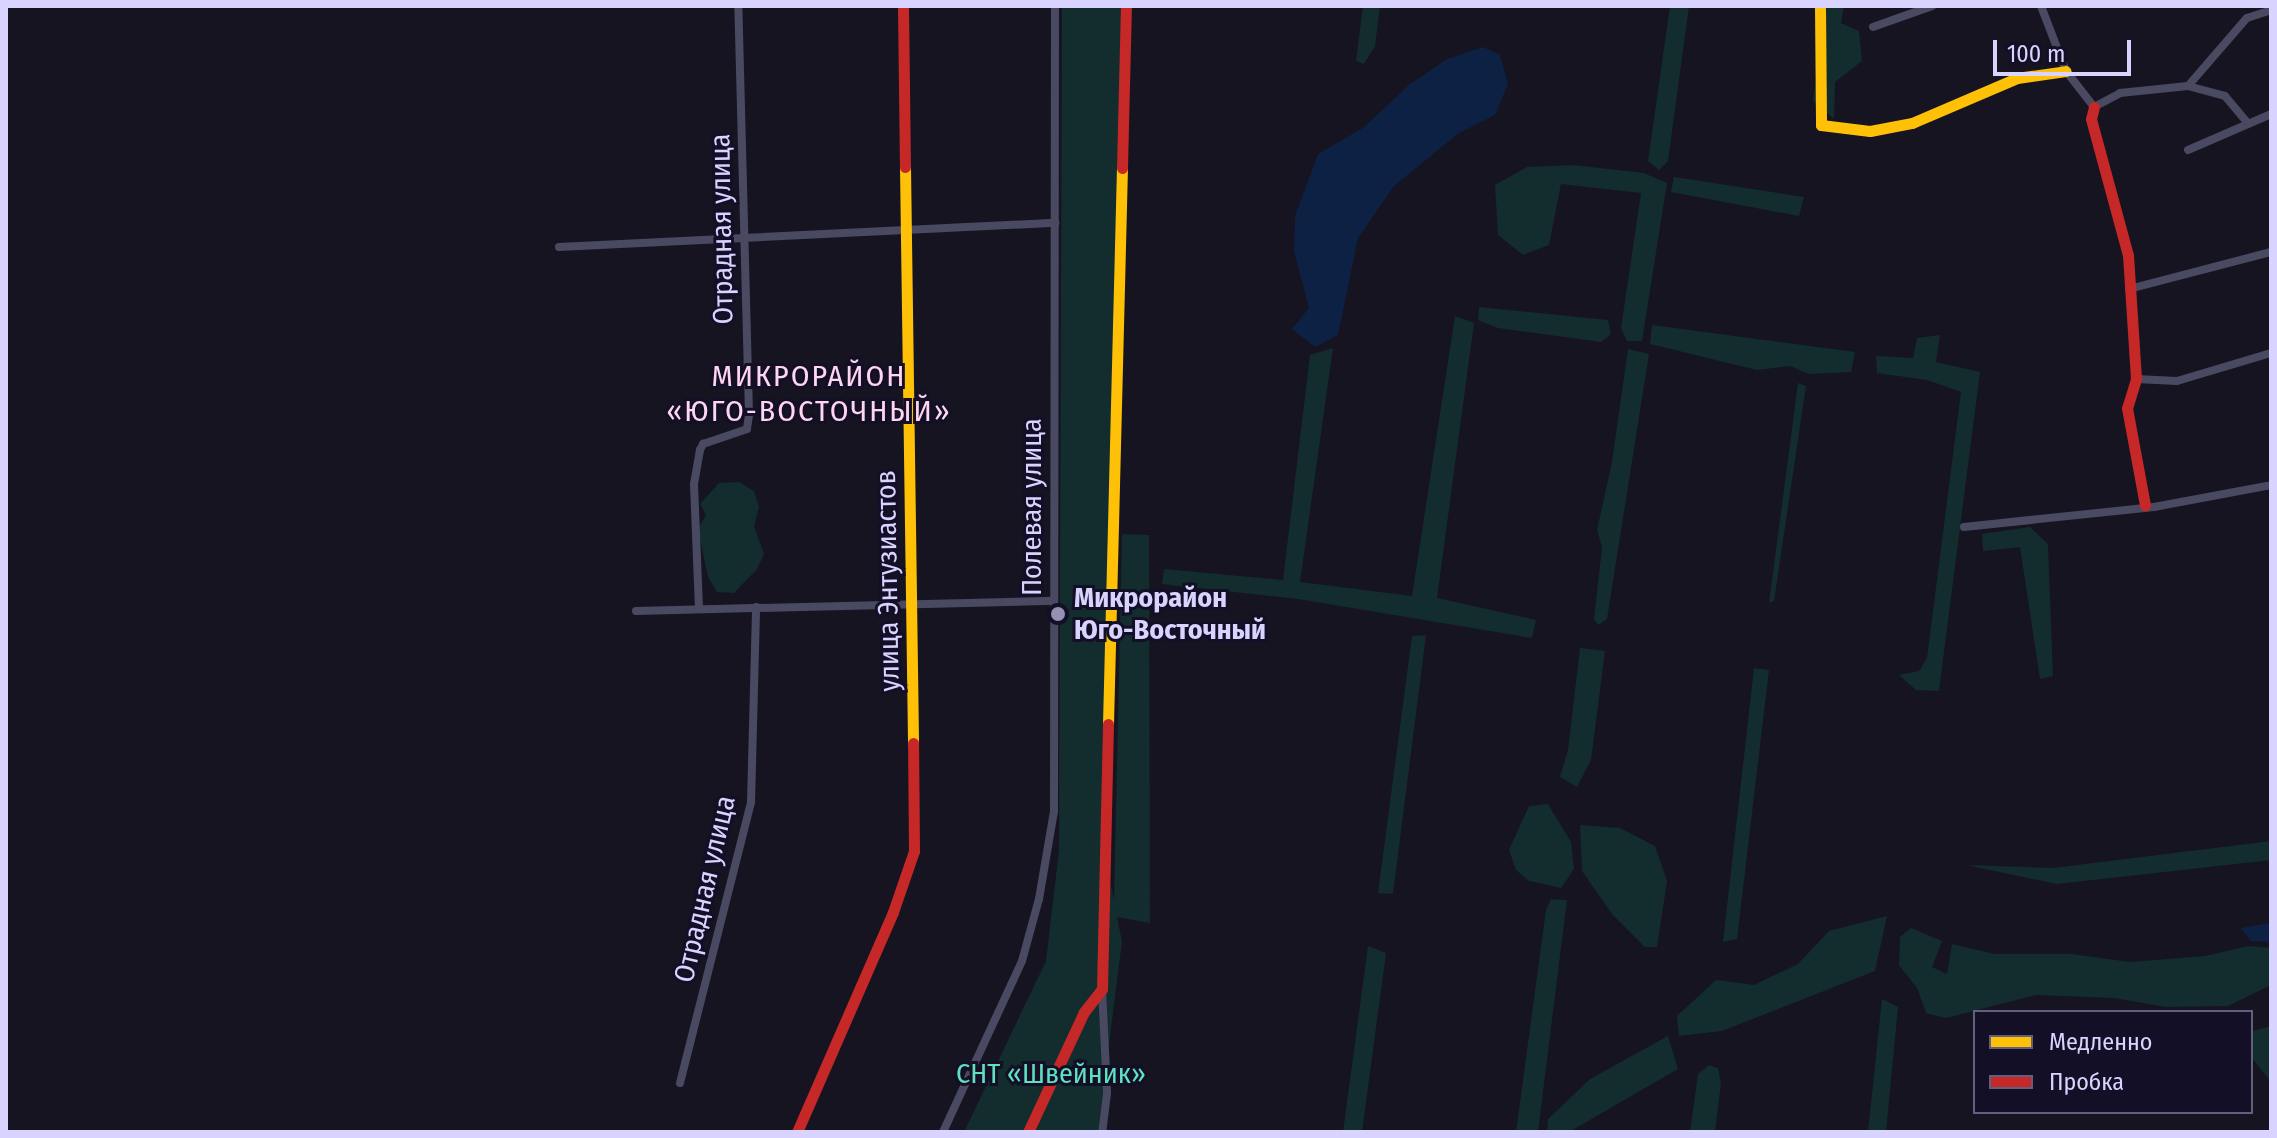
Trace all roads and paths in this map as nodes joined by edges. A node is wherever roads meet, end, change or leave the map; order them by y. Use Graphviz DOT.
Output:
graph roads {
  1 [pos="738,6"];
  2 [pos="903,6"];
  3 [pos="1055,6"];
  4 [pos="1126,6"];
  5 [pos="1820,6"];
  6 [pos="1932,6"];
  7 [pos="2041,6"];
  8 [pos="2271,10"];
  9 [pos="1873,27"];
  10 [pos="2066,71"];
  11 [pos="2188,86"];
  12 [pos="2094,107"];
  13 [pos="2271,114"];
  14 [pos="2246,121"];
  15 [pos="2188,150"];
  16 [pos="1055,223"];
  17 [pos="906,232"];
  18 [pos="746,239"];
  19 [pos="559,247"];
  20 [pos="2271,252"];
  21 [pos="2129,289"];
  22 [pos="2271,353"];
  23 [pos="2136,379"];
  24 [pos="2271,485"];
  25 [pos="2145,505"];
  26 [pos="1964,527"];
  27 [pos="1054,601"];
  28 [pos="911,606"];
  29 [pos="756,607"];
  30 [pos="699,609"];
  31 [pos="636,611"];
  32 [pos="1102,989"];
  33 [pos="680,1083"];
  34 [pos="797,1132"];
  35 [pos="943,1132"];
  36 [pos="1028,1132"];
  37 [pos="1102,1132"];
  1 -- 18 [label="street, Отрадная улица"];
  2 -- 17 [label="street, улица Энтузиастов"];
  3 -- 16 [label="street, Полевая улица"];
  4 -- 32 [label="street"];
  5 -- 10 [label="street"];
  6 -- 9 [label="street"];
  7 -- 10 [label="street"];
  8 -- 11 [label="street"];
  10 -- 12 [label="street"];
  11 -- 12 [label="street"];
  11 -- 14 [label="street"];
  12 -- 21 [label="street"];
  13 -- 14 [label="street"];
  14 -- 15 [label="street"];
  16 -- 17 [label="street"];
  16 -- 27 [label="street, Полевая улица"];
  17 -- 18 [label="street"];
  17 -- 28 [label="street, улица Энтузиастов"];
  18 -- 19 [label="street"];
  18 -- 30 [label="street, Отрадная улица"];
  20 -- 21 [label="street"];
  21 -- 23 [label="street"];
  22 -- 23 [label="street"];
  23 -- 25 [label="street"];
  24 -- 25 [label="street"];
  25 -- 26 [label="street"];
  27 -- 28 [label="street"];
  27 -- 35 [label="street, Полевая улица"];
  28 -- 29 [label="street"];
  28 -- 34 [label="street, улица Энтузиастов"];
  29 -- 30 [label="street"];
  29 -- 33 [label="street, Отрадная улица"];
  30 -- 31 [label="street"];
  32 -- 36 [label="street"];
  32 -- 37 [label="street"];
}
